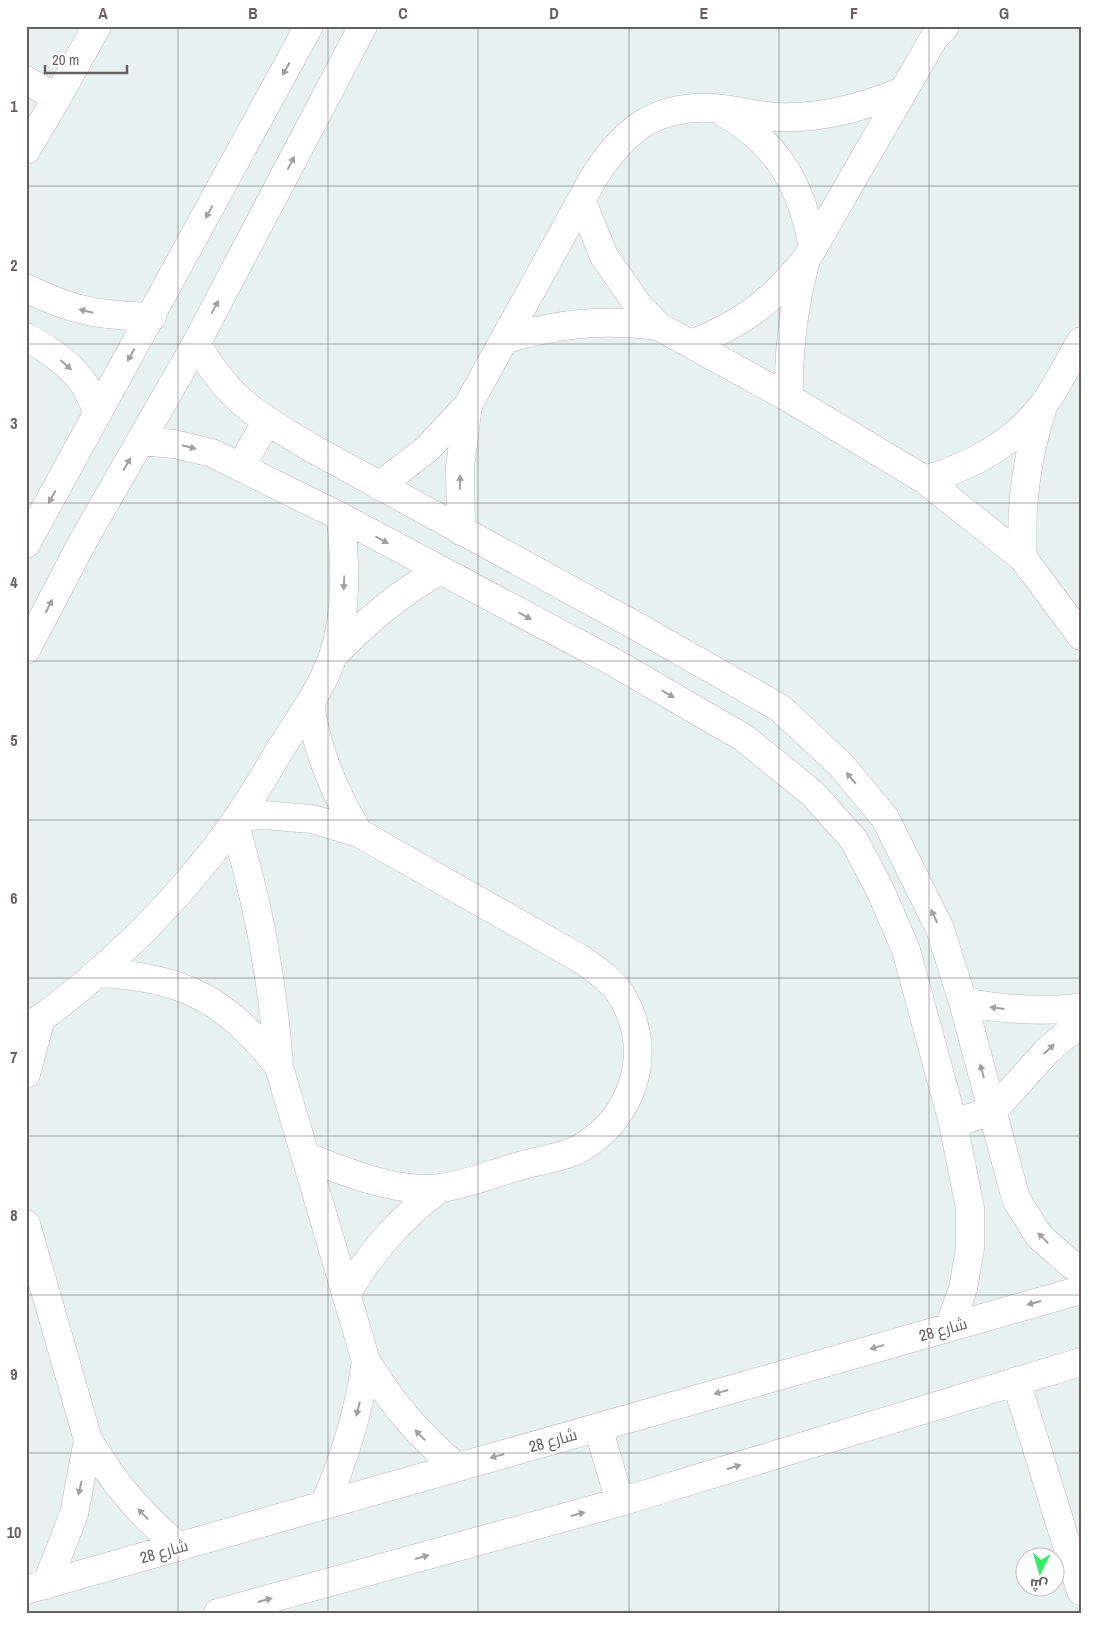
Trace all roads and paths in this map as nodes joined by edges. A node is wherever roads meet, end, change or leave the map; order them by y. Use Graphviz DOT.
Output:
graph roads {
  1 [pos="96,26"];
  2 [pos="309,26"];
  3 [pos="363,26"];
  4 [pos="939,30"];
  5 [pos="26,80"];
  6 [pos="903,91"];
  7 [pos="57,98"];
  8 [pos="716,108"];
  9 [pos="26,150"];
  10 [pos="582,202"];
  11 [pos="810,253"];
  12 [pos="26,288"];
  13 [pos="152,317"];
  14 [pos="658,326"];
  15 [pos="26,337"];
  16 [pos="504,340"];
  17 [pos="1081,341"];
  18 [pos="196,344"];
  19 [pos="691,344"];
  20 [pos="789,398"];
  21 [pos="1044,403"];
  22 [pos="468,405"];
  23 [pos="98,413"];
  24 [pos="267,421"];
  25 [pos="140,441"];
  26 [pos="241,466"];
  27 [pos="925,480"];
  28 [pos="379,486"];
  29 [pos="341,517"];
  30 [pos="461,530"];
  31 [pos="26,544"];
  32 [pos="1023,558"];
  33 [pos="439,571"];
  34 [pos="636,626"];
  35 [pos="1081,636"];
  36 [pos="26,650"];
  37 [pos="333,656"];
  38 [pos="615,663"];
  39 [pos="310,703"];
  40 [pos="236,820"];
  41 [pos="359,833"];
  42 [pos="98,973"];
  43 [pos="963,1002"];
  44 [pos="1081,1007"];
  45 [pos="1081,1022"];
  46 [pos="34,1023"];
  47 [pos="278,1067"];
  48 [pos="26,1074"];
  49 [pos="993,1112"];
  50 [pos="953,1123"];
  51 [pos="305,1156"];
  52 [pos="439,1189"];
  53 [pos="26,1224"];
  54 [pos="1081,1268"];
  55 [pos="1081,1290"];
  56 [pos="346,1294"];
  57 [pos="949,1326"];
  58 [pos="366,1361"];
  59 [pos="1081,1362"];
  60 [pos="1016,1381"];
  61 [pos="598,1427"];
  62 [pos="88,1440"];
  63 [pos="456,1467"];
  64 [pos="620,1502"];
  65 [pos="324,1504"];
  66 [pos="179,1547"];
  67 [pos="36,1588"];
  68 [pos="1081,1591"];
  69 [pos="218,1613"];
  1 -- 7 [label="street"];
  2 -- 13 [label="street, one-way"];
  18 -- 3 [label="street, one-way"];
  4 -- 6 [label="street"];
  5 -- 7 [label="street"];
  6 -- 8 [label="street"];
  6 -- 11 [label="street"];
  7 -- 9 [label="street"];
  8 -- 10 [label="street"];
  8 -- 11 [label="street"];
  10 -- 14 [label="street"];
  10 -- 16 [label="street"];
  11 -- 19 [label="street"];
  11 -- 20 [label="street"];
  13 -- 12 [label="street, one-way"];
  13 -- 23 [label="street, one-way"];
  14 -- 16 [label="street"];
  14 -- 19 [label="street"];
  15 -- 23 [label="street, one-way"];
  16 -- 22 [label="street"];
  17 -- 21 [label="street"];
  18 -- 24 [label="street"];
  18 -- 25 [label="street"];
  19 -- 20 [label="street"];
  20 -- 27 [label="street"];
  21 -- 27 [label="street"];
  21 -- 32 [label="street"];
  22 -- 28 [label="street"];
  30 -- 22 [label="street, one-way"];
  23 -- 31 [label="street, one-way"];
  24 -- 26 [label="street"];
  24 -- 28 [label="street"];
  25 -- 26 [label="street, one-way"];
  36 -- 25 [label="street, one-way"];
  26 -- 29 [label="street"];
  27 -- 32 [label="street"];
  28 -- 30 [label="street"];
  29 -- 33 [label="street, one-way"];
  29 -- 37 [label="street, one-way"];
  30 -- 34 [label="street"];
  32 -- 35 [label="street"];
  33 -- 37 [label="street"];
  33 -- 38 [label="street, one-way"];
  34 -- 38 [label="street"];
  43 -- 34 [label="street, one-way"];
  37 -- 39 [label="street"];
  38 -- 50 [label="street, one-way"];
  39 -- 40 [label="street"];
  39 -- 41 [label="street"];
  40 -- 41 [label="street"];
  40 -- 42 [label="street"];
  40 -- 47 [label="street"];
  41 -- 52 [label="street"];
  42 -- 46 [label="street"];
  42 -- 47 [label="street"];
  44 -- 43 [label="street, one-way"];
  49 -- 43 [label="street, one-way"];
  49 -- 45 [label="street, one-way"];
  46 -- 48 [label="street"];
  47 -- 51 [label="street"];
  49 -- 50 [label="street"];
  54 -- 49 [label="street, one-way"];
  50 -- 57 [label="street"];
  51 -- 52 [label="street"];
  51 -- 56 [label="street"];
  52 -- 56 [label="street"];
  53 -- 62 [label="street"];
  55 -- 57 [label="street, شارع 28, one-way"];
  56 -- 58 [label="street"];
  57 -- 61 [label="street, شارع 28, one-way"];
  63 -- 58 [label="street, one-way"];
  58 -- 65 [label="street, one-way"];
  59 -- 60 [label="street"];
  64 -- 60 [label="street, one-way"];
  60 -- 68 [label="street"];
  61 -- 63 [label="street, شارع 28, one-way"];
  61 -- 64 [label="street"];
  66 -- 62 [label="street, one-way"];
  62 -- 67 [label="street, one-way"];
  63 -- 65 [label="street, شارع 28"];
  69 -- 64 [label="street, one-way"];
  65 -- 66 [label="street, شارع 28"];
  66 -- 67 [label="street, شارع 28"];
}
